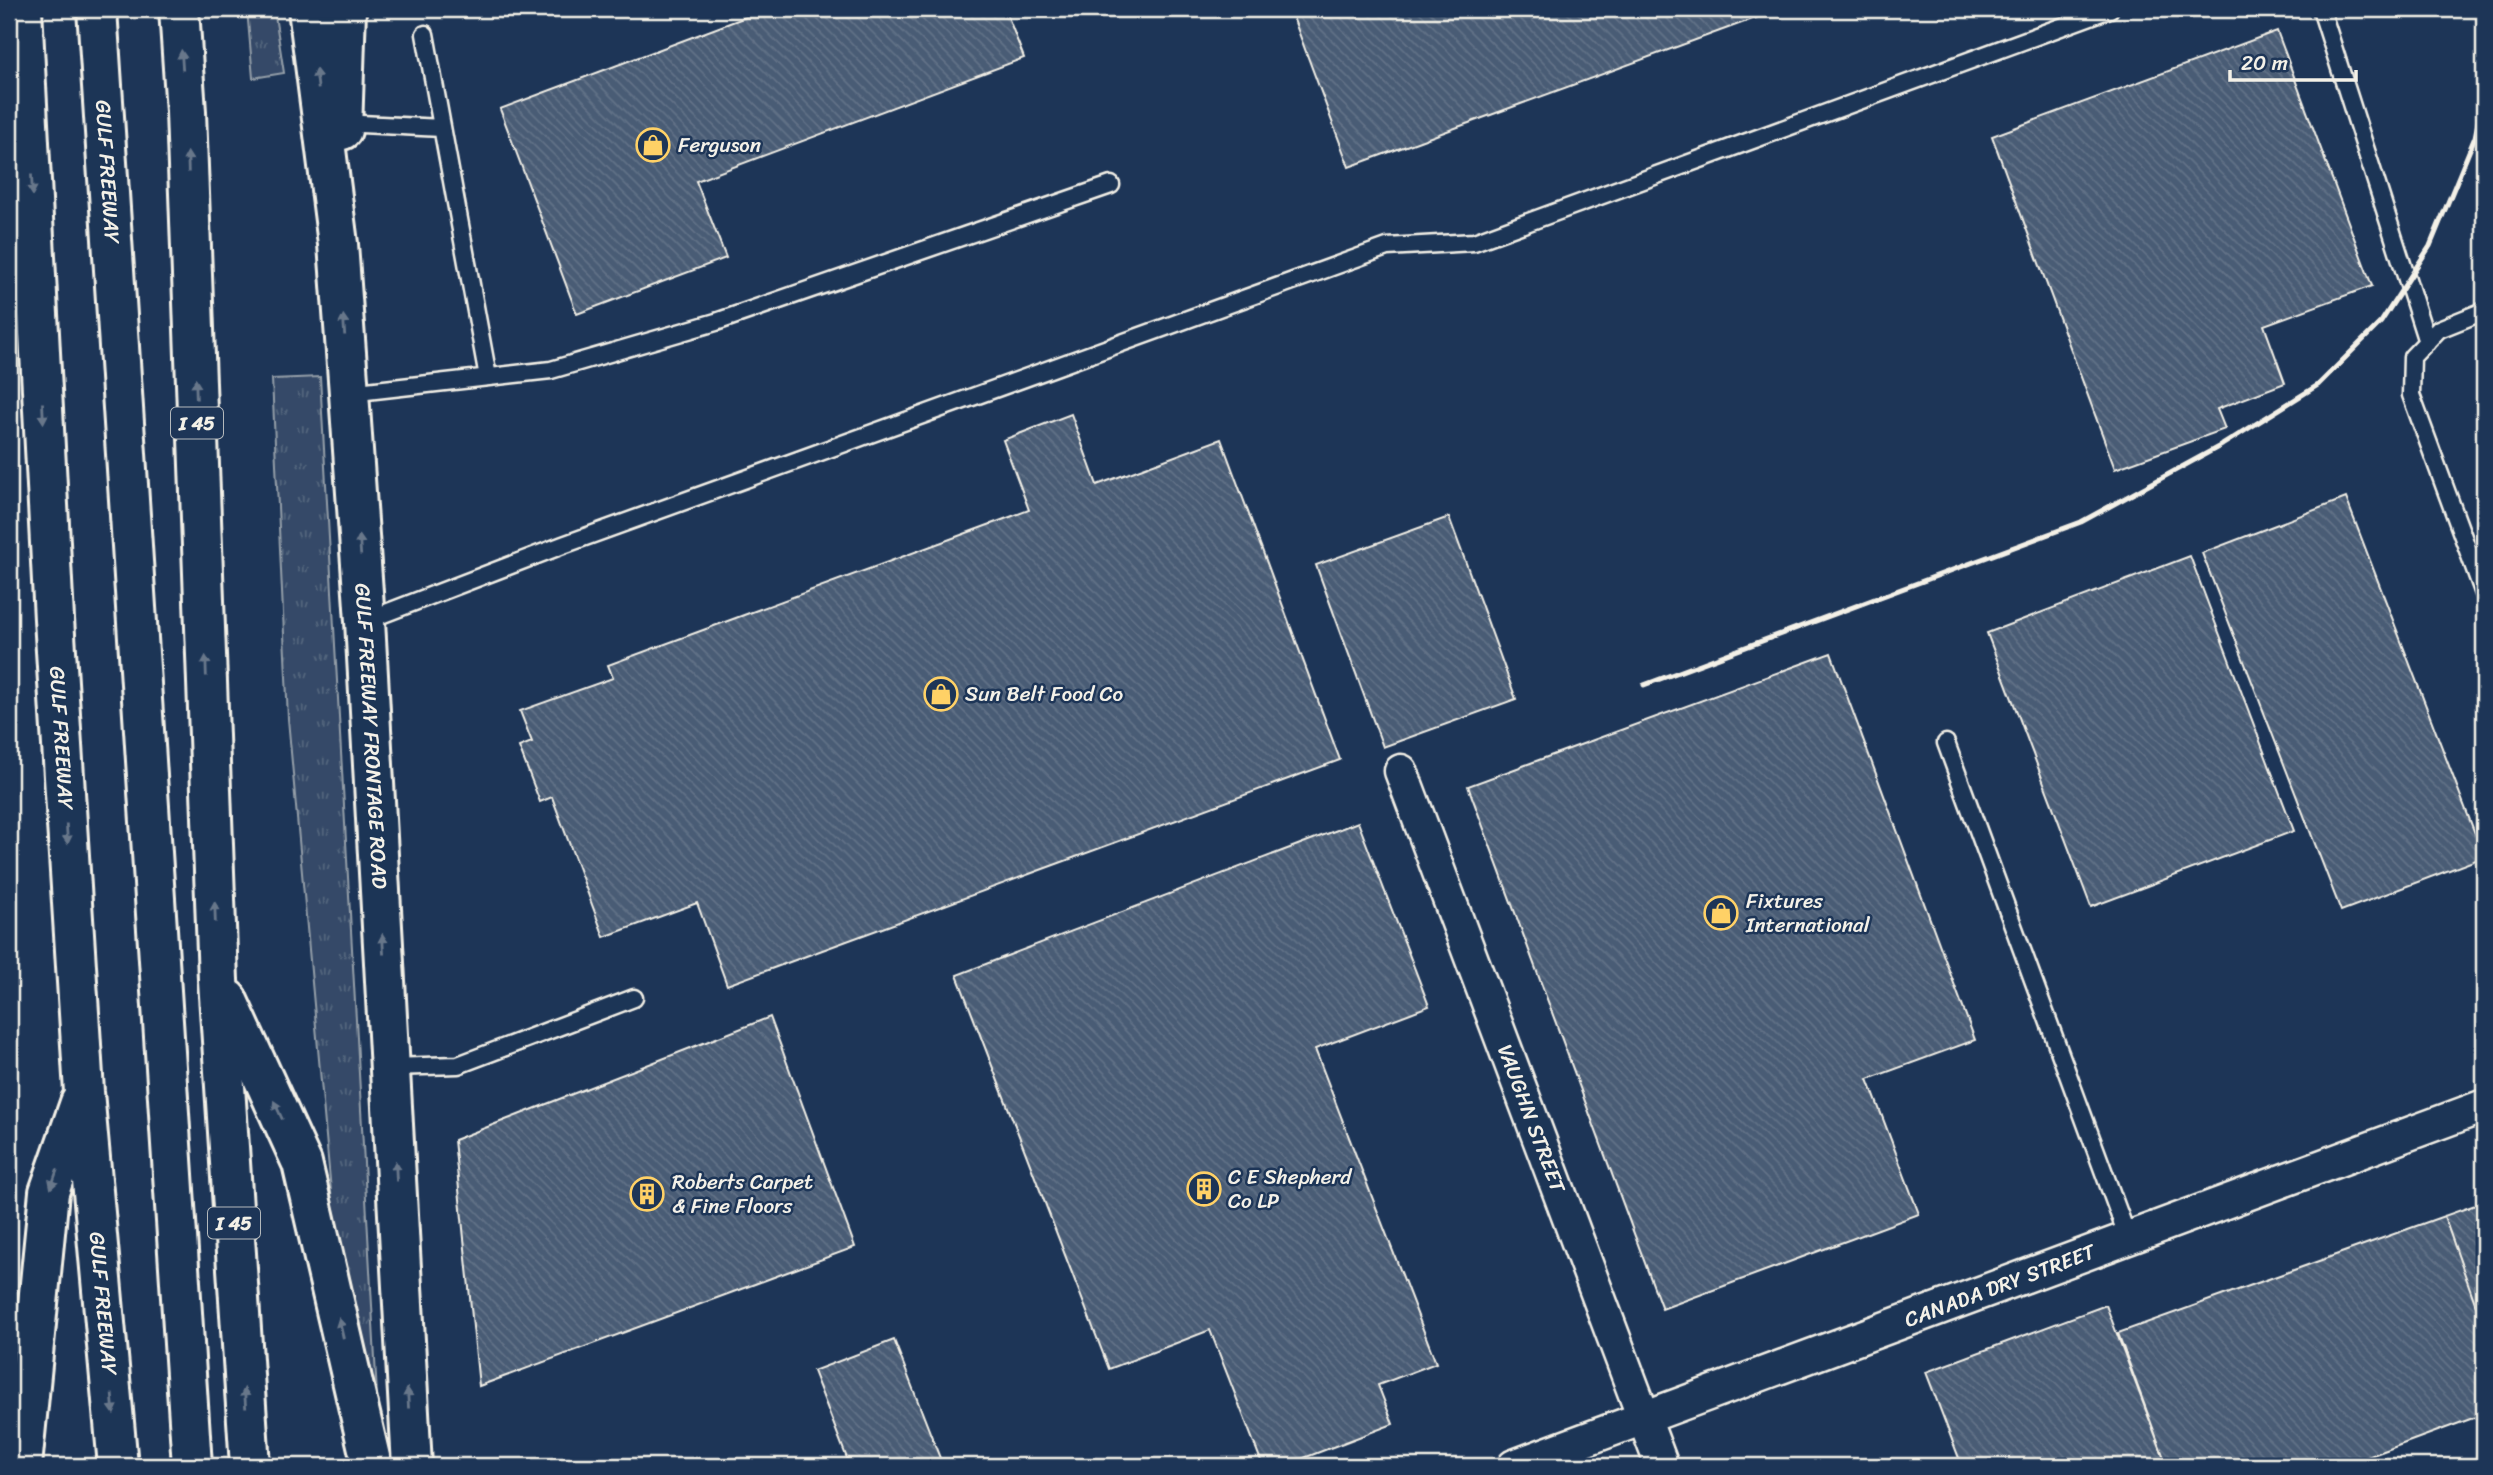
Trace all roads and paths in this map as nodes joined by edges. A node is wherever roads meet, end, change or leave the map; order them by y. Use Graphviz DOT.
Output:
graph roads {
  1 [pos="22,9"];
  2 [pos="97,9"];
  3 [pos="179,9"];
  4 [pos="308,9"];
  5 [pos="346,9"];
  6 [pos="2109,9"];
  7 [pos="2321,9"];
  8 [pos="425,34"];
  9 [pos="333,122"];
  10 [pos="442,128"];
  11 [pos="1111,185"];
  12 [pos="2484,312"];
  13 [pos="2427,342"];
  14 [pos="488,377"];
  15 [pos="349,393"];
  16 [pos="2484,594"];
  17 [pos="365,621"];
  18 [pos="1946,743"];
  19 [pos="1401,771"];
  20 [pos="218,980"];
  21 [pos="634,998"];
  22 [pos="390,1067"];
  23 [pos="84,1092"];
  24 [pos="2484,1106"];
  25 [pos="2128,1238"];
  26 [pos="1644,1418"];
  27 [pos="22,1466"];
  28 [pos="118,1466"];
  29 [pos="192,1466"];
  30 [pos="250,1466"];
  31 [pos="372,1466"];
  32 [pos="412,1466"];
  33 [pos="1514,1466"];
  34 [pos="1662,1466"];
  1 -- 23 [label="main road, GULF FREEWAY, one-way"];
  2 -- 29 [label="main road, GULF FREEWAY"];
  20 -- 3 [label="main road, I 45, one-way"];
  9 -- 4 [label="main road, one-way"];
  5 -- 9 [label="main road"];
  6 -- 17 [label="lane"];
  7 -- 13 [label="lane"];
  8 -- 10 [label="lane"];
  9 -- 10 [label="lane"];
  15 -- 9 [label="main road, GULF FREEWAY FRONTAGE ROAD, one-way"];
  10 -- 14 [label="lane"];
  11 -- 14 [label="lane"];
  12 -- 13 [label="lane"];
  13 -- 16 [label="lane"];
  14 -- 15 [label="lane"];
  17 -- 15 [label="main road, GULF FREEWAY FRONTAGE ROAD, one-way"];
  22 -- 17 [label="main road, GULF FREEWAY FRONTAGE ROAD, one-way"];
  18 -- 25 [label="lane"];
  19 -- 26 [label="street, VAUGHN STREET"];
  30 -- 20 [label="main road, I 45, one-way"];
  31 -- 20 [label="main road, one-way"];
  21 -- 22 [label="lane"];
  32 -- 22 [label="main road, GULF FREEWAY FRONTAGE ROAD, one-way"];
  23 -- 27 [label="main road, one-way"];
  23 -- 28 [label="main road, GULF FREEWAY, one-way"];
  24 -- 25 [label="street, CANADA DRY STREET"];
  25 -- 26 [label="street, CANADA DRY STREET"];
  26 -- 33 [label="street, CANADA DRY STREET"];
  26 -- 34 [label="street, VAUGHN STREET"];
}
